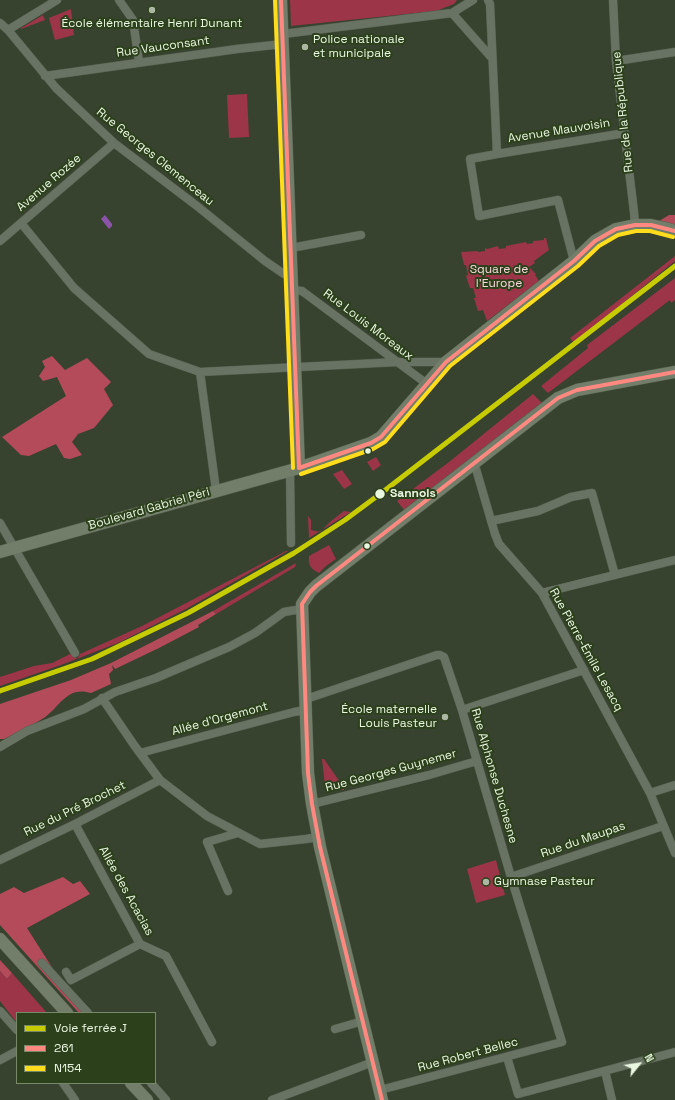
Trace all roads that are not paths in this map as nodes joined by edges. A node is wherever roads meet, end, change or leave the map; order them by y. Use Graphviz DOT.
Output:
graph roads {
  1 [pos="57,0"];
  2 [pos="119,0"];
  3 [pos="281,0"];
  4 [pos="473,0"];
  5 [pos="488,0"];
  6 [pos="613,0"];
  7 [pos="452,14"];
  8 [pos="3,26"];
  9 [pos="283,39"];
  10 [pos="675,52"];
  11 [pos="491,57"];
  12 [pos="616,61"];
  13 [pos="139,62"];
  14 [pos="45,76"];
  15 [pos="625,132"];
  16 [pos="114,143"];
  17 [pos="497,154"];
  18 [pos="21,223"];
  19 [pos="632,229"];
  20 [pos="675,231"];
  21 [pos="361,235"];
  22 [pos="675,236"];
  23 [pos="0,241"];
  24 [pos="292,248"];
  25 [pos="574,261"];
  26 [pos="292,274"];
  27 [pos="293,290"];
  28 [pos="398,362"];
  29 [pos="446,362"];
  30 [pos="295,368"];
  31 [pos="200,372"];
  32 [pos="675,373"];
  33 [pos="427,384"];
  34 [pos="472,464"];
  35 [pos="295,469"];
  36 [pos="216,490"];
  37 [pos="491,521"];
  38 [pos="0,523"];
  39 [pos="291,543"];
  40 [pos="15,547"];
  41 [pos="0,552"];
  42 [pos="675,560"];
  43 [pos="616,575"];
  44 [pos="542,593"];
  45 [pos="302,609"];
  46 [pos="75,654"];
  47 [pos="584,670"];
  48 [pos="102,698"];
  49 [pos="306,705"];
  50 [pos="462,710"];
  51 [pos="1,747"];
  52 [pos="140,753"];
  53 [pos="477,761"];
  54 [pos="160,780"];
  55 [pos="675,785"];
  56 [pos="650,793"];
  57 [pos="312,804"];
  58 [pos="75,824"];
  59 [pos="663,826"];
  60 [pos="238,833"];
  61 [pos="318,837"];
  62 [pos="675,853"];
  63 [pos="0,860"];
  64 [pos="511,878"];
  65 [pos="228,890"];
  66 [pos="0,939"];
  67 [pos="140,944"];
  68 [pos="0,950"];
  69 [pos="42,963"];
  70 [pos="66,972"];
  71 [pos="0,1010"];
  72 [pos="57,1012"];
  73 [pos="66,1012"];
  74 [pos="87,1012"];
  75 [pos="363,1021"];
  76 [pos="16,1029"];
  77 [pos="335,1029"];
  78 [pos="212,1042"];
  79 [pos="562,1042"];
  80 [pos="16,1051"];
  81 [pos="675,1052"];
  82 [pos="508,1057"];
  83 [pos="0,1060"];
  84 [pos="373,1062"];
  85 [pos="605,1071"];
  86 [pos="64,1084"];
  87 [pos="123,1084"];
  88 [pos="132,1084"];
  89 [pos="151,1084"];
  90 [pos="381,1095"];
  91 [pos="75,1100"];
  92 [pos="136,1100"];
  93 [pos="147,1100"];
  94 [pos="166,1100"];
  95 [pos="272,1100"];
  96 [pos="612,1100"];
  1 -- 8 [label="street"];
  2 -- 13 [label="street"];
  3 -- 9 [label="main road"];
  4 -- 7 [label="street"];
  5 -- 11 [label="street, Avenue Mauvoisin"];
  6 -- 12 [label="street, Rue de la République"];
  7 -- 9 [label="street"];
  7 -- 11 [label="street"];
  8 -- 14 [label="street, Rue Georges Clemenceau"];
  9 -- 13 [label="street, Rue Vauconsant"];
  9 -- 24 [label="main road"];
  10 -- 12 [label="street"];
  11 -- 17 [label="street, Avenue Mauvoisin"];
  12 -- 15 [label="street, Rue de la République"];
  13 -- 14 [label="street, Rue Vauconsant"];
  14 -- 16 [label="street, Rue Georges Clemenceau"];
  15 -- 17 [label="street, Avenue Mauvoisin"];
  15 -- 19 [label="street, Rue de la République"];
  16 -- 18 [label="street, Avenue Rozée"];
  16 -- 26 [label="street, Rue Georges Clemenceau"];
  17 -- 25 [label="street"];
  18 -- 23 [label="street, Avenue Rozée"];
  18 -- 31 [label="street"];
  19 -- 20 [label="main road"];
  19 -- 22 [label="main road"];
  19 -- 25 [label="main road"];
  19 -- 25 [label="main road"];
  21 -- 24 [label="street"];
  24 -- 26 [label="main road"];
  25 -- 29 [label="main road"];
  26 -- 27 [label="main road"];
  27 -- 28 [label="street, Rue Louis Moreaux"];
  27 -- 30 [label="main road"];
  28 -- 29 [label="street"];
  28 -- 30 [label="street"];
  28 -- 33 [label="street, Rue Louis Moreaux"];
  29 -- 33 [label="main road"];
  30 -- 31 [label="street"];
  30 -- 35 [label="main road"];
  31 -- 36 [label="street"];
  32 -- 34 [label="main road"];
  33 -- 35 [label="main road, Boulevard Gabriel Péri"];
  34 -- 37 [label="street, Rue Pierre-Émile Lesacq"];
  34 -- 45 [label="main road"];
  35 -- 36 [label="main road, Boulevard Gabriel Péri"];
  35 -- 39 [label="street"];
  36 -- 40 [label="main road, Boulevard Gabriel Péri"];
  37 -- 43 [label="street"];
  37 -- 44 [label="street, Rue Pierre-Émile Lesacq"];
  38 -- 40 [label="street"];
  40 -- 41 [label="main road, Boulevard Gabriel Péri"];
  40 -- 46 [label="street"];
  42 -- 43 [label="street"];
  43 -- 44 [label="street"];
  44 -- 47 [label="street, Rue Pierre-Émile Lesacq"];
  45 -- 48 [label="street"];
  45 -- 49 [label="main road"];
  47 -- 50 [label="street"];
  47 -- 56 [label="street, Rue Pierre-Émile Lesacq"];
  48 -- 51 [label="street"];
  48 -- 52 [label="street"];
  49 -- 50 [label="street, Rue Alphonse Duchesne"];
  49 -- 52 [label="street, Allée d'Orgemont"];
  49 -- 57 [label="main road"];
  50 -- 53 [label="street, Rue Alphonse Duchesne"];
  52 -- 54 [label="street"];
  53 -- 57 [label="street, Rue Georges Guynemer"];
  53 -- 64 [label="street, Rue Alphonse Duchesne"];
  54 -- 58 [label="street, Rue du Pré Brochet"];
  54 -- 60 [label="street"];
  55 -- 56 [label="street"];
  56 -- 59 [label="street, Rue Pierre-Émile Lesacq"];
  57 -- 61 [label="main road"];
  58 -- 63 [label="street, Rue du Pré Brochet"];
  58 -- 67 [label="street, Allée des Acacias"];
  59 -- 62 [label="street, Rue Pierre-Émile Lesacq"];
  59 -- 64 [label="street, Rue du Maupas"];
  60 -- 61 [label="street"];
  60 -- 65 [label="street"];
  61 -- 75 [label="main road"];
  64 -- 79 [label="street, Rue Alphonse Duchesne"];
  66 -- 73 [label="main road"];
  67 -- 70 [label="street"];
  67 -- 78 [label="street, Allée des Acacias"];
  68 -- 72 [label="main road"];
  69 -- 74 [label="street"];
  71 -- 76 [label="street"];
  75 -- 77 [label="street"];
  75 -- 84 [label="main road"];
  79 -- 82 [label="street, Rue Robert Bellec"];
  80 -- 83 [label="street"];
  81 -- 85 [label="street"];
  82 -- 85 [label="street"];
  82 -- 90 [label="street, Rue Robert Bellec"];
  84 -- 90 [label="main road"];
  84 -- 95 [label="street"];
  85 -- 96 [label="street"];
  86 -- 91 [label="street"];
  87 -- 92 [label="main road"];
  88 -- 93 [label="main road"];
  89 -- 94 [label="street"];
}
